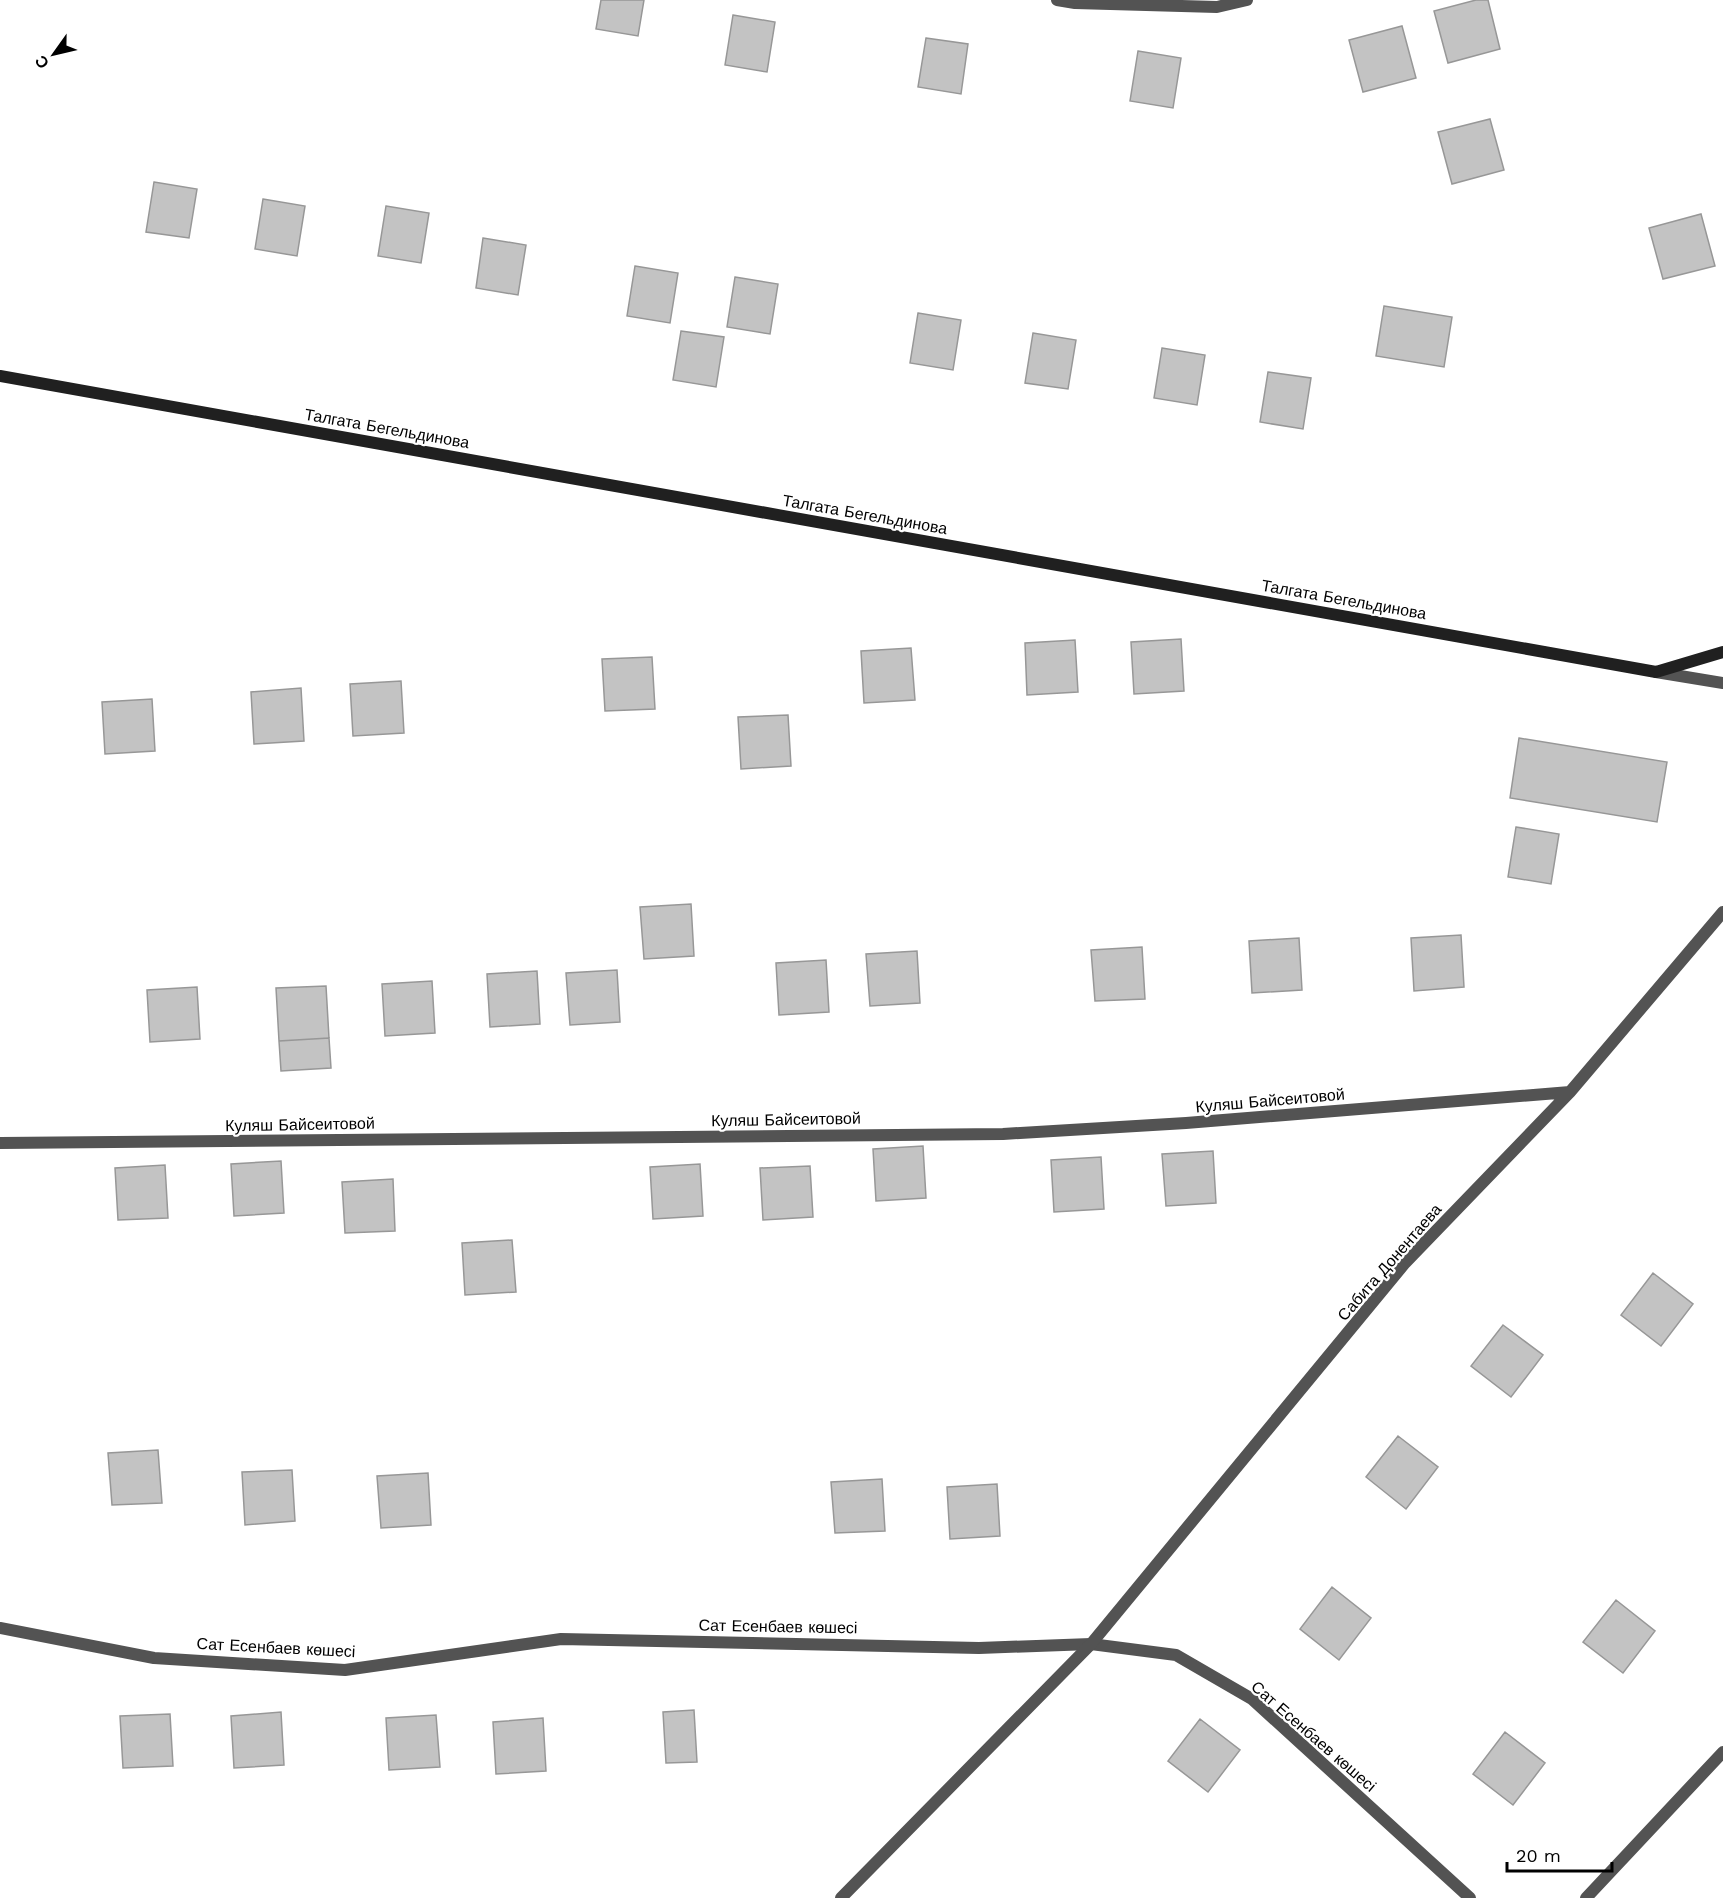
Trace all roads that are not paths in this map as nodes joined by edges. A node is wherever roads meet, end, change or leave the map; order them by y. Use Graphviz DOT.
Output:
graph roads {
  1 [pos="1057,0"];
  2 [pos="1247,0"];
  3 [pos="0,376"];
  4 [pos="1723,652"];
  5 [pos="1656,672"];
  6 [pos="1723,683"];
  7 [pos="1723,912"];
  8 [pos="1570,1092"];
  9 [pos="0,1143"];
  10 [pos="0,1628"];
  11 [pos="1091,1644"];
  12 [pos="1723,1752"];
  13 [pos="841,1898"];
  14 [pos="1470,1898"];
  15 [pos="1586,1898"];
  1 -- 2 [label="street"];
  3 -- 5 [label="street, Талгата Бегельдинова"];
  4 -- 5 [label="street, Талгата Бегельдинова"];
  5 -- 6 [label="street"];
  7 -- 8 [label="street, Сабита Донентаева"];
  8 -- 9 [label="street, Куляш Байсеитовой"];
  8 -- 11 [label="street, Сабита Донентаева"];
  10 -- 11 [label="street, Сат Есенбаев көшесі"];
  11 -- 13 [label="street, Сабита Донентаева"];
  11 -- 14 [label="street, Сат Есенбаев көшесі"];
  12 -- 15 [label="street"];
}
